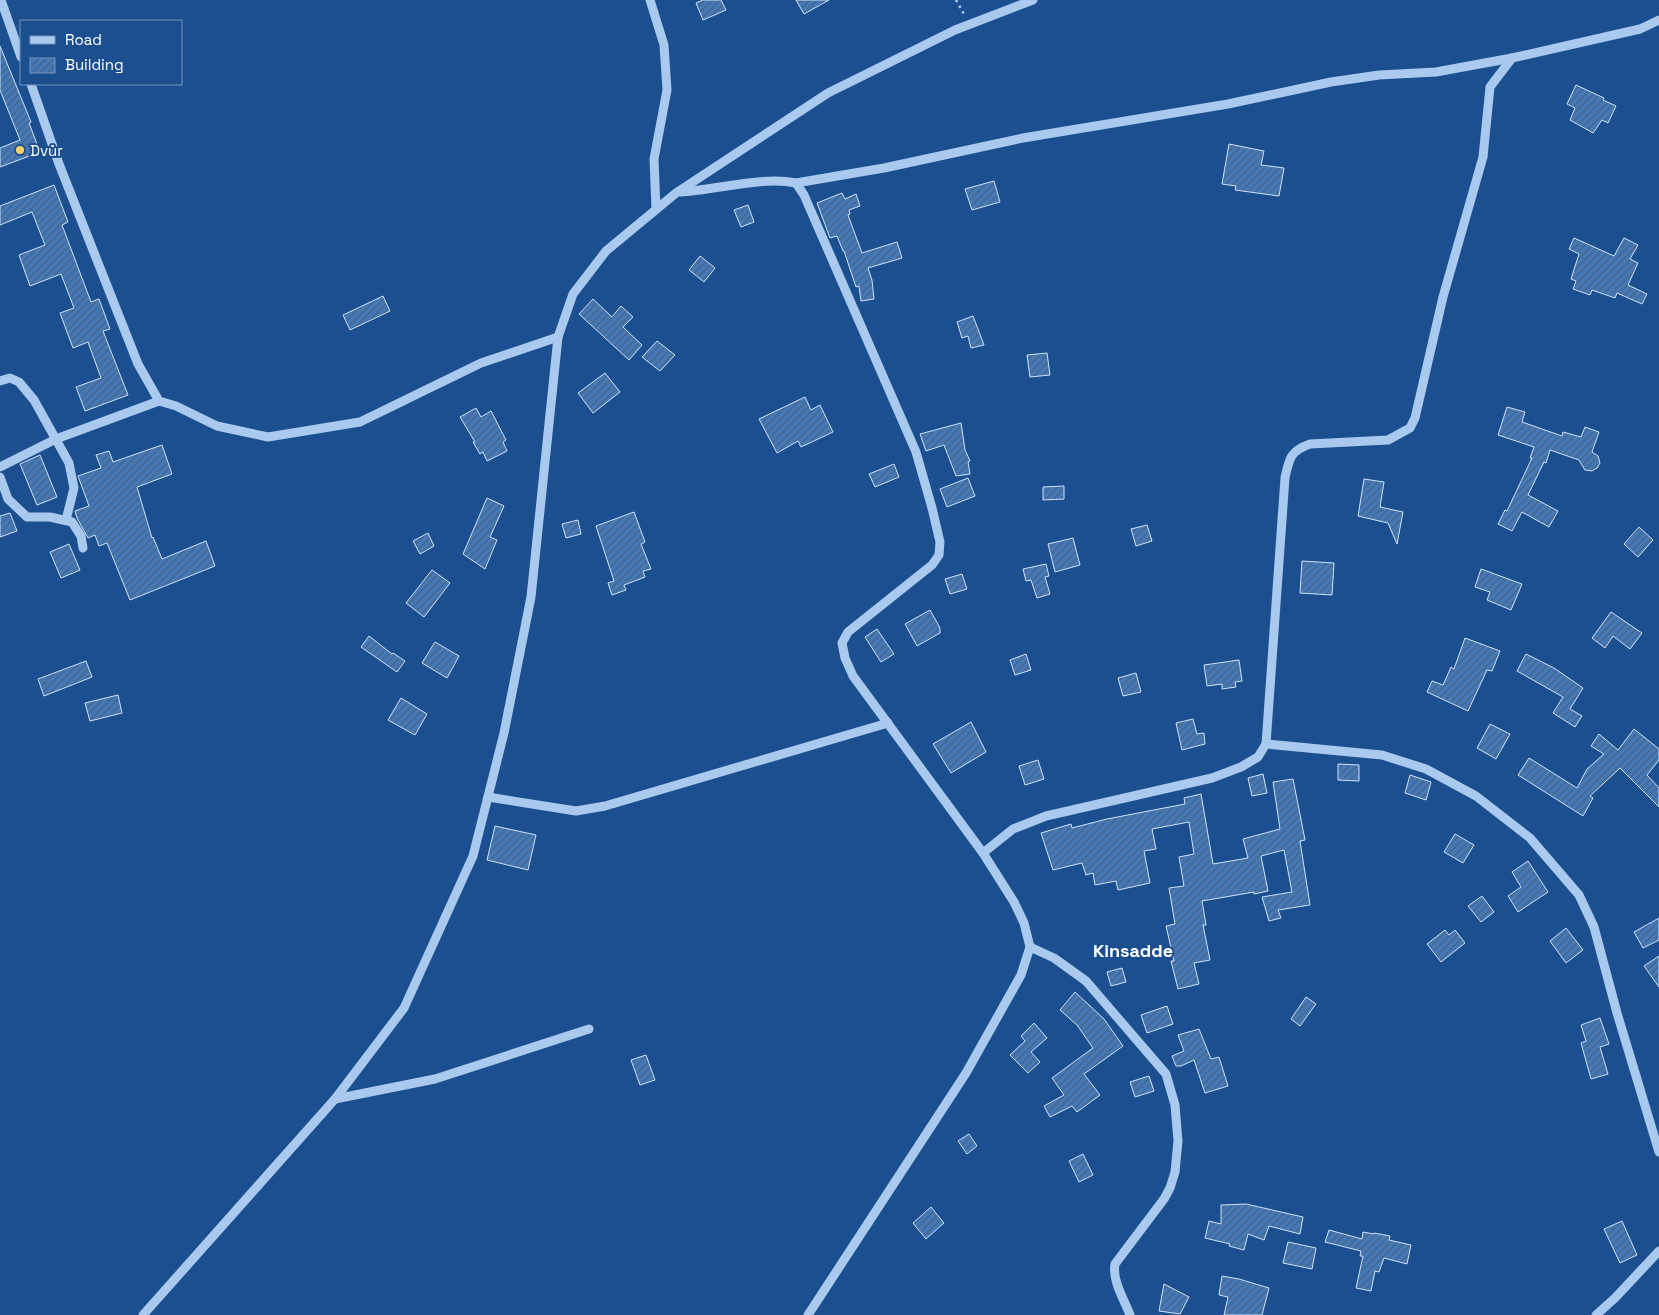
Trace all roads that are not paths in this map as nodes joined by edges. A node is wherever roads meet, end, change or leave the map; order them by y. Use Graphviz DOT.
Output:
graph roads {
  1 [pos="1,0"];
  2 [pos="650,0"];
  3 [pos="1033,0"];
  4 [pos="1659,20"];
  5 [pos="20,54"];
  6 [pos="1512,58"];
  7 [pos="30,85"];
  8 [pos="796,183"];
  9 [pos="676,194"];
  10 [pos="656,209"];
  11 [pos="558,337"];
  12 [pos="0,381"];
  13 [pos="160,401"];
  14 [pos="56,440"];
  15 [pos="0,467"];
  16 [pos="0,478"];
  17 [pos="66,520"];
  18 [pos="83,548"];
  19 [pos="888,724"];
  20 [pos="1266,744"];
  21 [pos="488,797"];
  22 [pos="983,853"];
  23 [pos="1030,947"];
  24 [pos="589,1029"];
  25 [pos="335,1100"];
  26 [pos="1659,1152"];
  27 [pos="1659,1251"];
  28 [pos="143,1315"];
  29 [pos="808,1315"];
  30 [pos="1130,1315"];
  31 [pos="1596,1315"];
  1 -- 5 [label="street"];
  2 -- 10 [label="street"];
  3 -- 9 [label="street"];
  4 -- 6 [label="street"];
  6 -- 8 [label="street"];
  6 -- 20 [label="street"];
  7 -- 13 [label="street"];
  8 -- 9 [label="street"];
  8 -- 19 [label="street"];
  9 -- 10 [label="street"];
  10 -- 11 [label="street"];
  11 -- 13 [label="street"];
  11 -- 21 [label="street"];
  12 -- 14 [label="street"];
  13 -- 14 [label="street"];
  14 -- 15 [label="street"];
  14 -- 17 [label="street"];
  16 -- 17 [label="street"];
  17 -- 18 [label="street"];
  19 -- 21 [label="street"];
  19 -- 22 [label="street"];
  20 -- 22 [label="street"];
  20 -- 26 [label="street"];
  21 -- 25 [label="street"];
  22 -- 23 [label="street"];
  23 -- 29 [label="street"];
  23 -- 30 [label="street"];
  24 -- 25 [label="street"];
  25 -- 28 [label="street"];
  27 -- 31 [label="street"];
}
